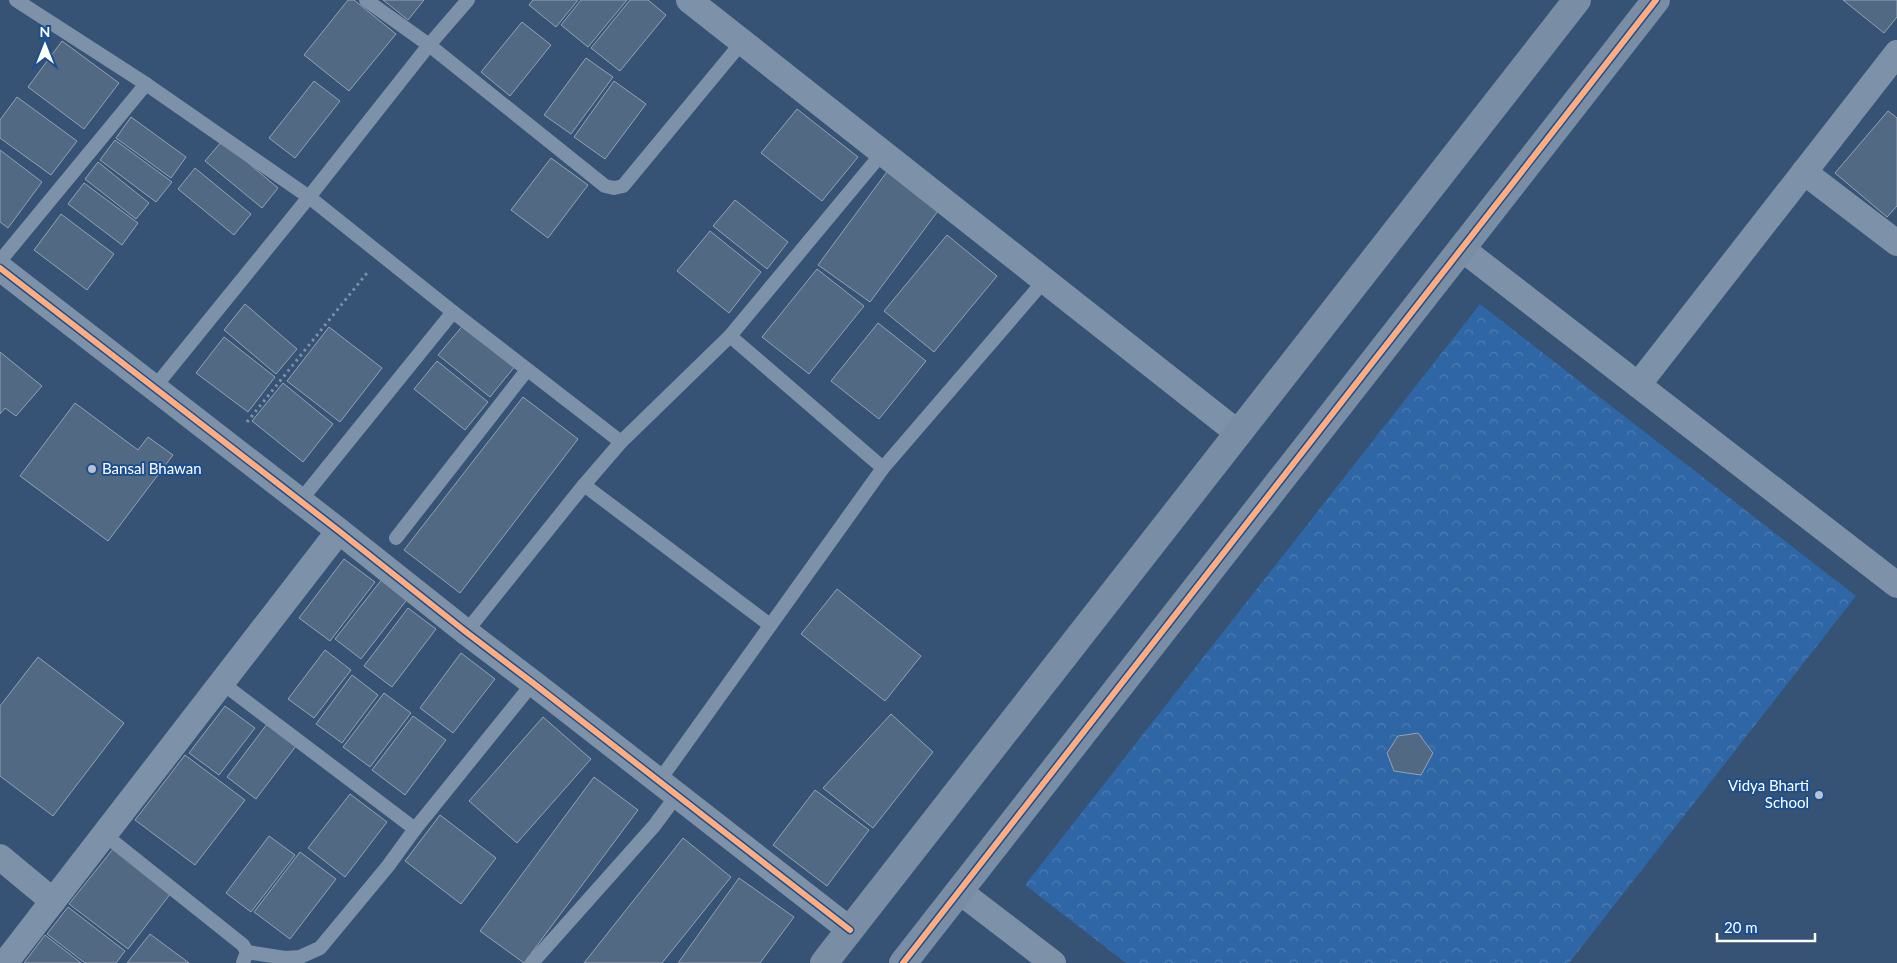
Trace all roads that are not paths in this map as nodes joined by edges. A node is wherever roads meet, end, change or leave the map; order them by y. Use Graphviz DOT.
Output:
graph roads {
  1 [pos="16,0"];
  2 [pos="366,0"];
  3 [pos="468,0"];
  4 [pos="689,0"];
  5 [pos="1577,0"];
  6 [pos="1656,0"];
  7 [pos="743,42"];
  8 [pos="429,45"];
  9 [pos="1897,53"];
  10 [pos="146,84"];
  11 [pos="883,152"];
  12 [pos="1804,172"];
  13 [pos="309,197"];
  14 [pos="1897,243"];
  15 [pos="1461,248"];
  16 [pos="0,262"];
  17 [pos="0,268"];
  18 [pos="1044,281"];
  19 [pos="453,312"];
  20 [pos="730,336"];
  21 [pos="527,370"];
  22 [pos="1638,384"];
  23 [pos="154,388"];
  24 [pos="1238,433"];
  25 [pos="621,442"];
  26 [pos="883,468"];
  27 [pos="584,485"];
  28 [pos="300,501"];
  29 [pos="339,531"];
  30 [pos="396,538"];
  31 [pos="1897,584"];
  32 [pos="770,625"];
  33 [pos="466,632"];
  34 [pos="534,683"];
  35 [pos="222,684"];
  36 [pos="668,788"];
  37 [pos="415,829"];
  38 [pos="104,835"];
  39 [pos="0,857"];
  40 [pos="959,891"];
  41 [pos="53,901"];
  42 [pos="850,930"];
  43 [pos="245,958"];
  44 [pos="6,963"];
  45 [pos="532,963"];
  46 [pos="824,963"];
  47 [pos="903,963"];
  48 [pos="1053,963"];
  1 -- 10 [label="lane"];
  2 -- 8 [label="lane"];
  3 -- 8 [label="lane"];
  4 -- 7 [label="street"];
  5 -- 24 [label="street"];
  6 -- 15 [label="street"];
  7 -- 8 [label="lane"];
  7 -- 11 [label="street"];
  8 -- 13 [label="lane"];
  9 -- 12 [label="street"];
  10 -- 13 [label="lane"];
  10 -- 16 [label="lane"];
  11 -- 18 [label="street"];
  11 -- 20 [label="lane"];
  12 -- 14 [label="street"];
  12 -- 22 [label="street"];
  13 -- 19 [label="lane"];
  13 -- 23 [label="lane"];
  15 -- 22 [label="street"];
  15 -- 40 [label="street"];
  17 -- 23 [label="street"];
  18 -- 24 [label="street"];
  18 -- 26 [label="lane"];
  19 -- 21 [label="lane"];
  19 -- 28 [label="lane"];
  20 -- 25 [label="lane"];
  20 -- 26 [label="lane"];
  21 -- 25 [label="lane"];
  21 -- 30 [label="lane"];
  22 -- 31 [label="street"];
  23 -- 28 [label="street"];
  24 -- 42 [label="street"];
  25 -- 27 [label="lane"];
  26 -- 32 [label="lane"];
  27 -- 32 [label="lane"];
  27 -- 33 [label="lane"];
  28 -- 29 [label="street"];
  29 -- 33 [label="street"];
  29 -- 35 [label="street"];
  32 -- 36 [label="lane"];
  33 -- 34 [label="street"];
  34 -- 36 [label="street"];
  34 -- 37 [label="lane"];
  35 -- 37 [label="lane"];
  35 -- 38 [label="street"];
  36 -- 42 [label="street"];
  36 -- 45 [label="lane"];
  37 -- 43 [label="lane"];
  38 -- 41 [label="street"];
  38 -- 43 [label="lane"];
  39 -- 41 [label="street"];
  40 -- 47 [label="street"];
  40 -- 48 [label="street"];
  41 -- 44 [label="street"];
  42 -- 46 [label="street"];
}
